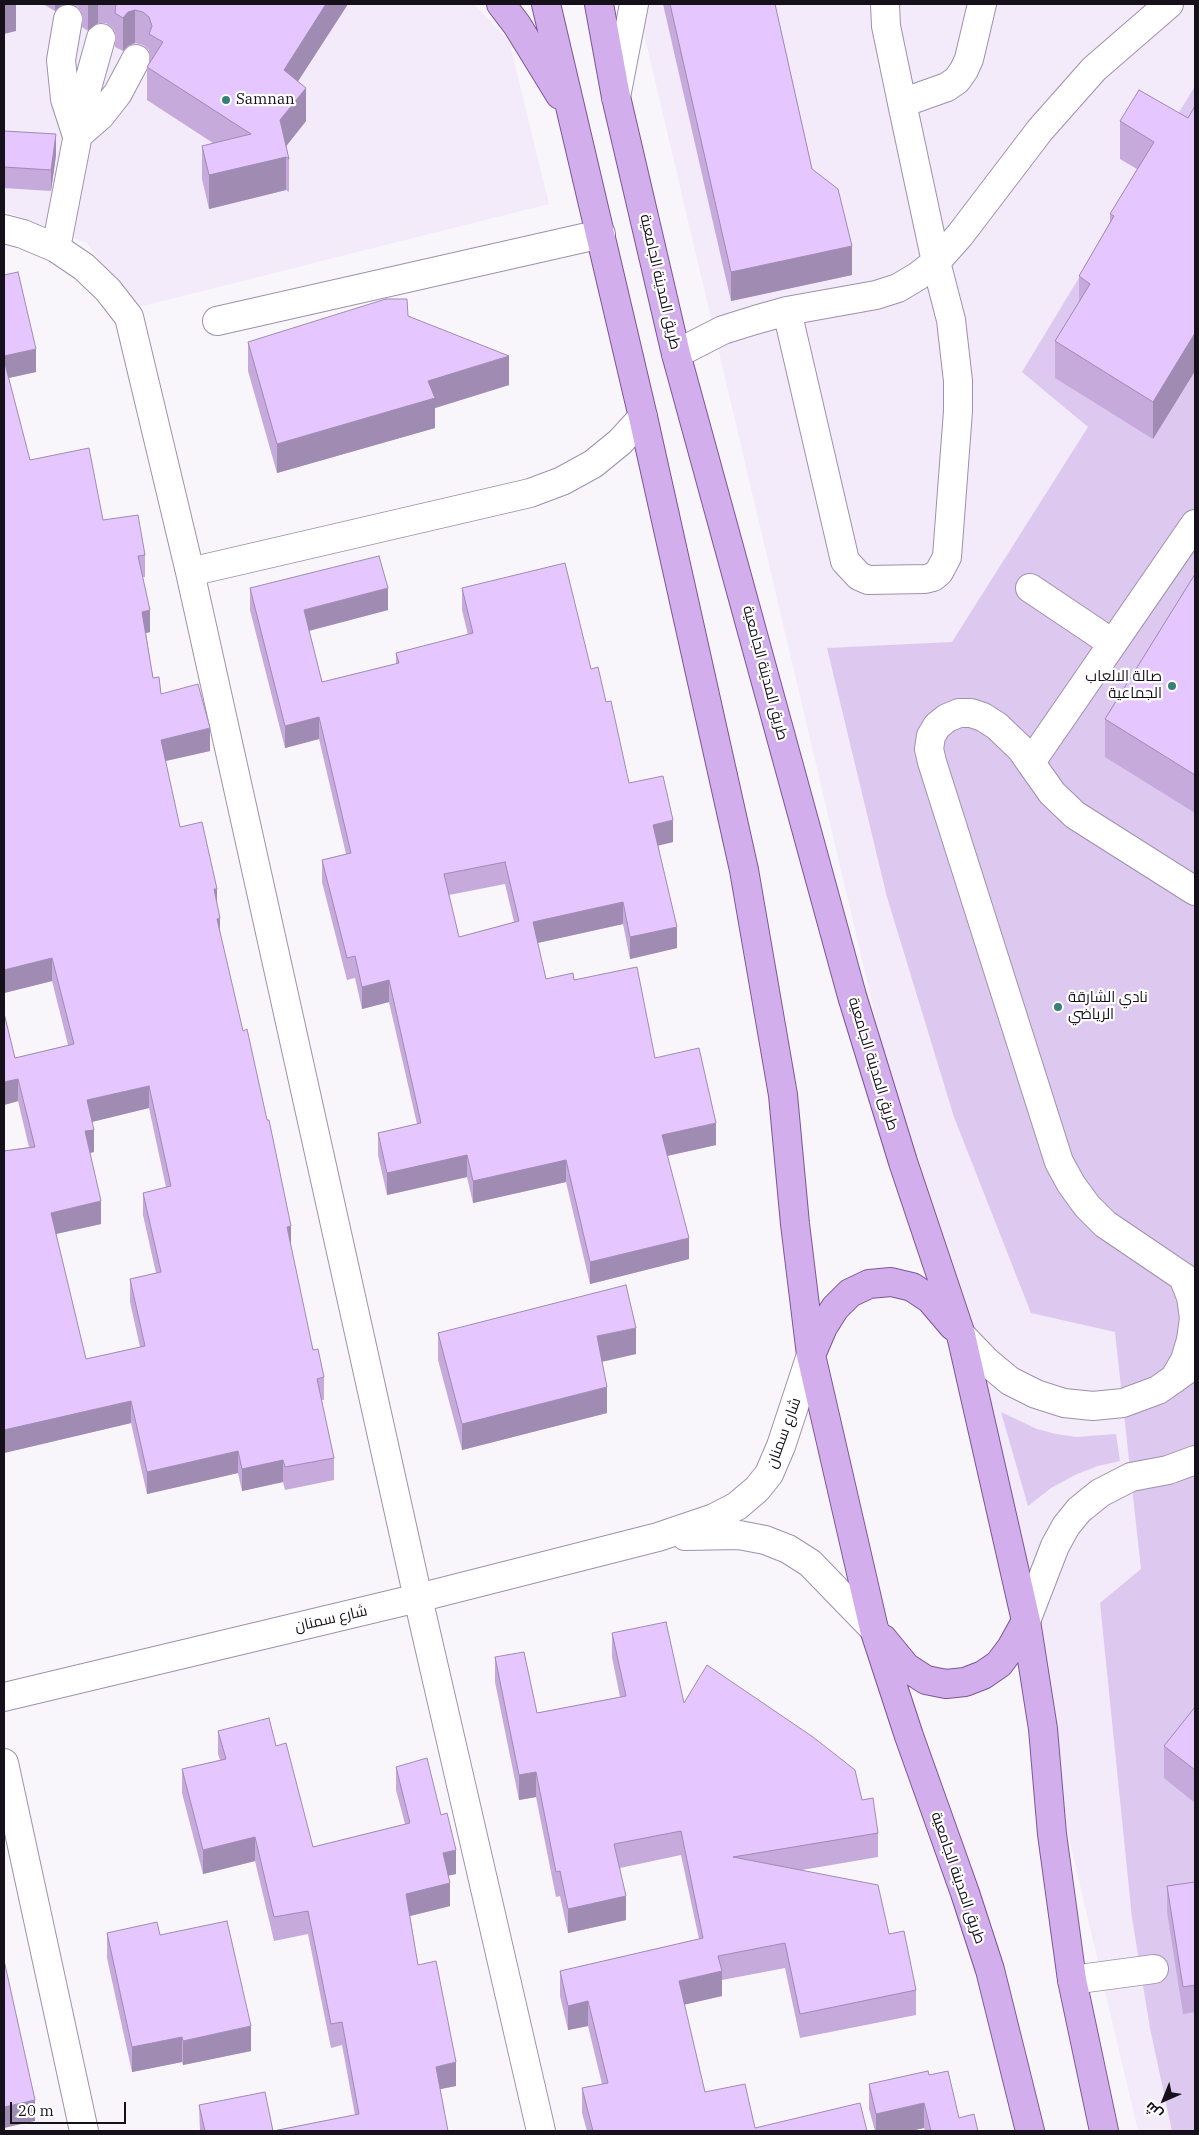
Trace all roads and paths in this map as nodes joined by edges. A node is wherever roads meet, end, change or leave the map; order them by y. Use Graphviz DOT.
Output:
graph roads {
  1 [pos="502,4"];
  2 [pos="546,4"];
  3 [pos="599,4"];
  4 [pos="634,4"];
  5 [pos="884,4"];
  6 [pos="982,4"];
  7 [pos="1169,4"];
  8 [pos="68,19"];
  9 [pos="101,38"];
  10 [pos="136,59"];
  11 [pos="616,97"];
  12 [pos="902,103"];
  13 [pos="573,119"];
  14 [pos="78,136"];
  15 [pos="4,229"];
  16 [pos="601,234"];
  17 [pos="56,248"];
  18 [pos="936,262"];
  19 [pos="787,311"];
  20 [pos="217,321"];
  21 [pos="676,354"];
  22 [pos="643,417"];
  23 [pos="1195,524"];
  24 [pos="190,572"];
  25 [pos="1030,588"];
  26 [pos="1112,643"];
  27 [pos="1031,762"];
  28 [pos="1195,891"];
  29 [pos="1189,1281"];
  30 [pos="961,1335"];
  31 [pos="812,1354"];
  32 [pos="1185,1371"];
  33 [pos="1195,1460"];
  34 [pos="658,1537"];
  35 [pos="418,1598"];
  36 [pos="1026,1621"];
  37 [pos="874,1629"];
  38 [pos="4,1697"];
  39 [pos="4,1763"];
  40 [pos="1154,1968"];
  41 [pos="1072,1980"];
  42 [pos="84,2131"];
  43 [pos="541,2131"];
  44 [pos="1030,2131"];
  45 [pos="1104,2131"];
  1 -- 13 [label="main road"];
  2 -- 13 [label="main road"];
  3 -- 11 [label="main road, طريق المدينة الجامعية"];
  4 -- 11 [label="street"];
  5 -- 12 [label="street"];
  6 -- 12 [label="street"];
  7 -- 18 [label="street"];
  8 -- 14 [label="street"];
  9 -- 14 [label="street"];
  10 -- 14 [label="street"];
  11 -- 21 [label="main road, طريق المدينة الجامعية"];
  12 -- 18 [label="street"];
  13 -- 16 [label="main road"];
  14 -- 17 [label="street"];
  15 -- 17 [label="street"];
  16 -- 20 [label="street"];
  16 -- 22 [label="main road"];
  17 -- 24 [label="street"];
  18 -- 19 [label="street"];
  18 -- 19 [label="street"];
  19 -- 21 [label="street"];
  21 -- 30 [label="main road, طريق المدينة الجامعية"];
  22 -- 24 [label="street"];
  22 -- 31 [label="main road"];
  23 -- 26 [label="street"];
  24 -- 35 [label="street"];
  25 -- 26 [label="street"];
  26 -- 27 [label="street"];
  27 -- 28 [label="street"];
  27 -- 29 [label="street"];
  29 -- 32 [label="street"];
  30 -- 31 [label="main road"];
  30 -- 32 [label="street"];
  30 -- 36 [label="main road, طريق المدينة الجامعية"];
  31 -- 34 [label="street, شارع سمنان"];
  31 -- 37 [label="main road, طريق المدينة الجامعية"];
  33 -- 36 [label="street"];
  34 -- 35 [label="street, شارع سمنان"];
  34 -- 37 [label="street, شارع سمنان"];
  35 -- 38 [label="street, شارع سمنان"];
  35 -- 43 [label="street"];
  36 -- 37 [label="main road"];
  36 -- 41 [label="main road"];
  37 -- 44 [label="main road, طريق المدينة الجامعية"];
  39 -- 42 [label="street"];
  40 -- 41 [label="street"];
  41 -- 45 [label="main road"];
}
